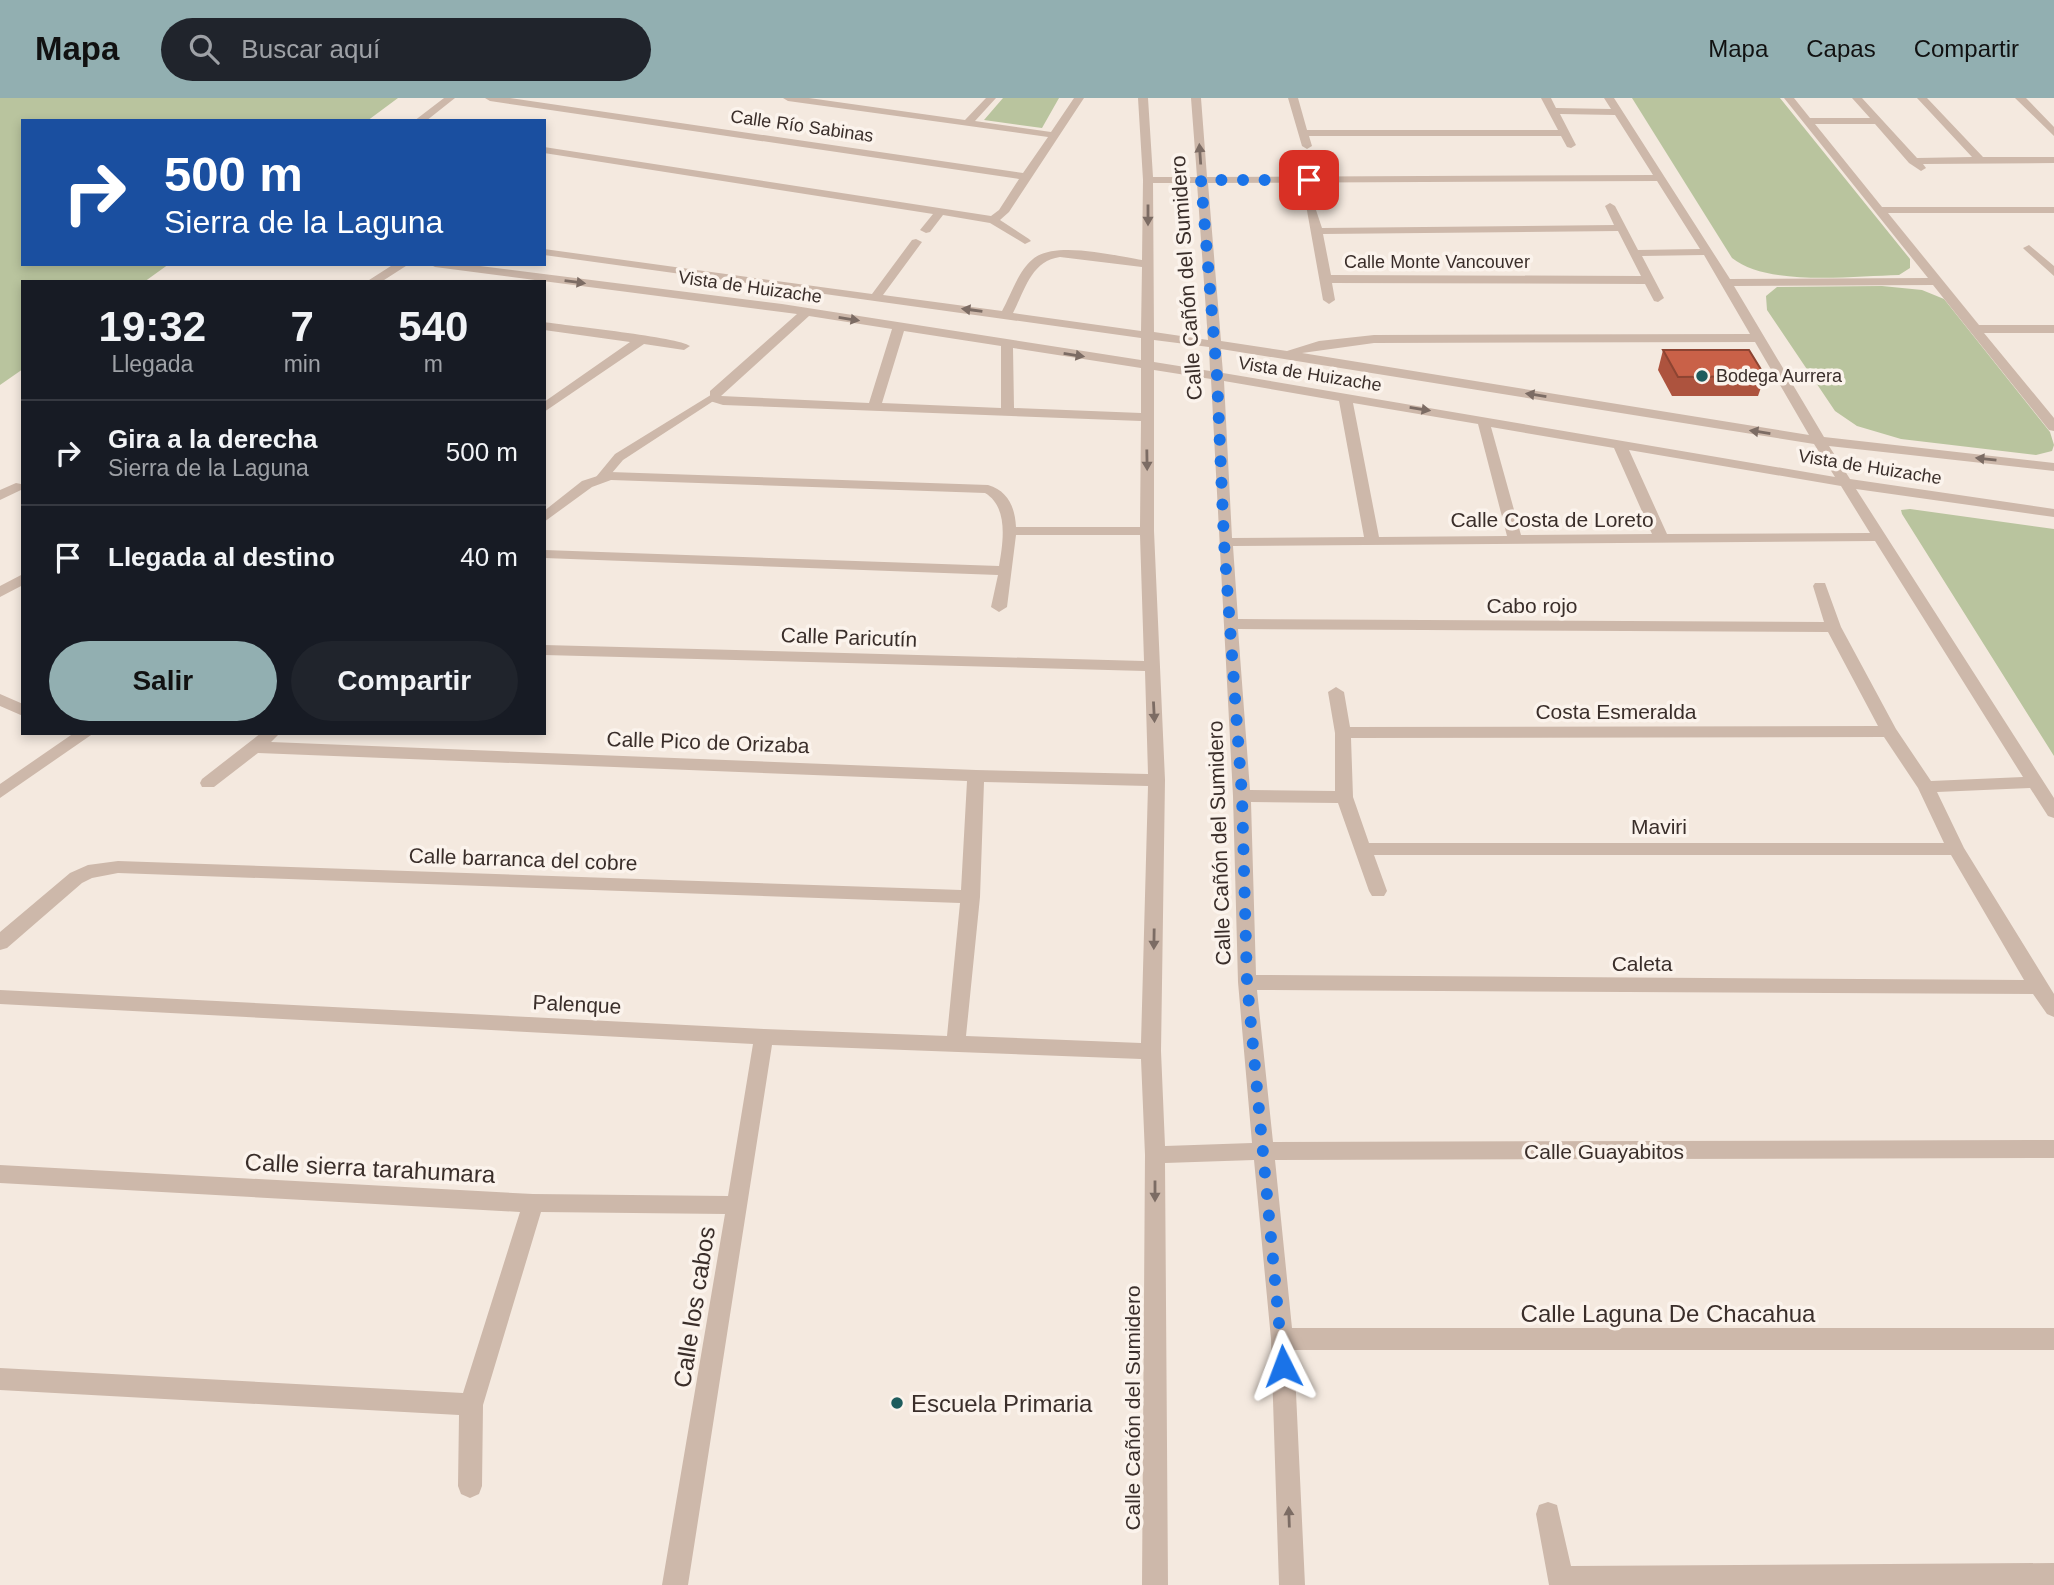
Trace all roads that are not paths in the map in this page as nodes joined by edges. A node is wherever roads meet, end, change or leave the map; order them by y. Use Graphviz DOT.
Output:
graph roads {
  1 [pos="450,98"];
  2 [pos="489,98"];
  3 [pos="788,98"];
  4 [pos="991,98"];
  5 [pos="1079,98"];
  6 [pos="1143,98"];
  7 [pos="1196,98"];
  8 [pos="1293,98"];
  9 [pos="1546,98"];
  10 [pos="1609,98"];
  11 [pos="1789,98"];
  12 [pos="1857,98"];
  13 [pos="1922,98"];
  14 [pos="2020,98"];
  15 [pos="1554,111"];
  16 [pos="1617,112"];
  17 [pos="422,119"];
  18 [pos="1809,121"];
  19 [pos="1876,121"];
  20 [pos="968,123"];
  21 [pos="1303,133"];
  22 [pos="1566,133"];
  23 [pos="2054,133"];
  24 [pos="1053,135"];
  25 [pos="1571,145"];
  26 [pos="1307,146"];
  27 [pos="546,150"];
  28 [pos="2054,160"];
  29 [pos="1913,161"];
  30 [pos="1981,161"];
  31 [pos="1924,172"];
  32 [pos="1026,177"];
  33 [pos="1661,178"];
  34 [pos="1148,180"];
  35 [pos="1201,180"];
  36 [pos="1610,205"];
  37 [pos="1310,208"];
  38 [pos="1880,210"];
  39 [pos="2054,210"];
  40 [pos="939,213"];
  41 [pos="993,220"];
  42 [pos="1620,228"];
  43 [pos="926,230"];
  44 [pos="1317,231"];
  45 [pos="1025,241"];
  46 [pos="916,242"];
  47 [pos="2029,248"];
  48 [pos="546,252"];
  49 [pos="1634,253"];
  50 [pos="1708,253"];
  51 [pos="1147,264"];
  52 [pos="400,266"];
  53 [pos="451,266"];
  54 [pos="2052,270"];
  55 [pos="1327,279"];
  56 [pos="375,280"];
  57 [pos="1648,280"];
  58 [pos="1938,281"];
  59 [pos="1727,283"];
  60 [pos="801,286"];
  61 [pos="877,296"];
  62 [pos="1658,298"];
  63 [pos="1329,300"];
  64 [pos="782,308"];
  65 [pos="806,312"];
  66 [pos="1006,315"];
  67 [pos="546,326"];
  68 [pos="899,327"];
  69 [pos="1976,329"];
  70 [pos="2054,329"];
  71 [pos="1146,335"];
  72 [pos="1759,338"];
  73 [pos="643,339"];
  74 [pos="1007,345"];
  75 [pos="1213,345"];
  76 [pos="684,346"];
  77 [pos="1285,354"];
  78 [pos="1146,367"];
  79 [pos="1217,376"];
  80 [pos="546,391"];
  81 [pos="565,394"];
  82 [pos="1345,397"];
  83 [pos="716,398"];
  84 [pos="546,407"];
  85 [pos="874,407"];
  86 [pos="1008,413"];
  87 [pos="1146,417"];
  88 [pos="1483,420"];
  89 [pos="2054,427"];
  90 [pos="1819,441"];
  91 [pos="1619,443"];
  92 [pos="2054,467"];
  93 [pos="598,478"];
  94 [pos="1846,483"];
  95 [pos="16,487"];
  96 [pos="0,496"];
  97 [pos="2054,513"];
  98 [pos="546,517"];
  99 [pos="1011,531"];
  100 [pos="1147,531"];
  101 [pos="1879,537"];
  102 [pos="1372,540"];
  103 [pos="1515,540"];
  104 [pos="1662,540"];
  105 [pos="1224,542"];
  106 [pos="546,554"];
  107 [pos="1005,571"];
  108 [pos="21,579"];
  109 [pos="1820,586"];
  110 [pos="0,592"];
  111 [pos="999,607"];
  112 [pos="1230,624"];
  113 [pos="1833,627"];
  114 [pos="546,650"];
  115 [pos="1152,666"];
  116 [pos="1336,692"];
  117 [pos="0,699"];
  118 [pos="21,710"];
  119 [pos="1889,731"];
  120 [pos="1343,733"];
  121 [pos="78,735"];
  122 [pos="270,735"];
  123 [pos="257,747"];
  124 [pos="976,776"];
  125 [pos="1157,780"];
  126 [pos="2035,782"];
  127 [pos="208,783"];
  128 [pos="1926,787"];
  129 [pos="0,792"];
  130 [pos="1242,796"];
  131 [pos="1344,797"];
  132 [pos="2054,812"];
  133 [pos="1362,849"];
  134 [pos="1956,849"];
  135 [pos="1378,891"];
  136 [pos="971,897"];
  137 [pos="0,943"];
  138 [pos="1247,982"];
  139 [pos="2038,987"];
  140 [pos="0,997"];
  141 [pos="2054,1009"];
  142 [pos="764,1037"];
  143 [pos="956,1042"];
  144 [pos="1151,1051"];
  145 [pos="2054,1149"];
  146 [pos="1262,1152"];
  147 [pos="1155,1154"];
  148 [pos="0,1174"];
  149 [pos="533,1203"];
  150 [pos="738,1205"];
  151 [pos="1282,1339"];
  152 [pos="2054,1339"];
  153 [pos="0,1379"];
  154 [pos="471,1405"];
  155 [pos="470,1486"];
  156 [pos="1548,1514"];
  157 [pos="2048,1579"];
  158 [pos="1561,1582"];
  159 [pos="675,1585"];
  160 [pos="1155,1585"];
  161 [pos="1292,1585"];
  1 -- 17 [label="street"];
  2 -- 32 [label="street, Calle Río Sabinas"];
  3 -- 20 [label="street"];
  4 -- 20 [label="street"];
  5 -- 24 [label="street"];
  6 -- 34 [label="street, Calle Cañón del Sumidero"];
  35 -- 7 [label="street, Calle Cañón del Sumidero, one-way"];
  8 -- 21 [label="street"];
  9 -- 15 [label="street"];
  10 -- 16 [label="street"];
  11 -- 18 [label="street"];
  12 -- 19 [label="street"];
  13 -- 30 [label="street"];
  14 -- 23 [label="street"];
  15 -- 16 [label="street"];
  15 -- 22 [label="street"];
  16 -- 33 [label="street"];
  18 -- 19 [label="street"];
  18 -- 38 [label="street"];
  19 -- 29 [label="street"];
  20 -- 24 [label="street"];
  21 -- 22 [label="street"];
  21 -- 26 [label="street"];
  22 -- 25 [label="street"];
  24 -- 32 [label="street"];
  27 -- 40 [label="street"];
  28 -- 30 [label="street"];
  29 -- 30 [label="street"];
  29 -- 31 [label="street"];
  32 -- 41 [label="street"];
  33 -- 35 [label="street"];
  33 -- 50 [label="street"];
  34 -- 35 [label="street"];
  34 -- 51 [label="street, Calle Cañón del Sumidero, one-way"];
  35 -- 75 [label="street, Calle Cañón del Sumidero"];
  36 -- 42 [label="street"];
  37 -- 44 [label="street"];
  38 -- 39 [label="street"];
  38 -- 58 [label="street"];
  40 -- 41 [label="street"];
  40 -- 43 [label="street"];
  41 -- 45 [label="street"];
  42 -- 44 [label="street, Calle Monte Vancouver"];
  42 -- 49 [label="street"];
  44 -- 55 [label="street, Calle Monte Vancouver"];
  46 -- 61 [label="street"];
  47 -- 54 [label="street"];
  48 -- 60 [label="street, Vista de Huizache"];
  49 -- 50 [label="street"];
  49 -- 57 [label="street"];
  50 -- 59 [label="street"];
  51 -- 66 [label="street"];
  51 -- 71 [label="street, Calle Cañón del Sumidero"];
  52 -- 56 [label="street"];
  53 -- 64 [label="street, Vista de Huizache, one-way"];
  55 -- 57 [label="street, Calle Monte Vancouver"];
  55 -- 63 [label="street"];
  57 -- 62 [label="street"];
  58 -- 59 [label="street"];
  58 -- 69 [label="street"];
  59 -- 72 [label="street"];
  60 -- 61 [label="street, Vista de Huizache"];
  60 -- 64 [label="street"];
  66 -- 61 [label="street, Vista de Huizache, one-way"];
  64 -- 65 [label="street, Vista de Huizache"];
  65 -- 68 [label="street, Vista de Huizache, one-way"];
  65 -- 83 [label="street"];
  66 -- 71 [label="street, Vista de Huizache"];
  67 -- 73 [label="street"];
  68 -- 74 [label="street, Vista de Huizache"];
  68 -- 85 [label="street"];
  69 -- 70 [label="street"];
  69 -- 89 [label="street"];
  71 -- 75 [label="street, Vista de Huizache"];
  71 -- 78 [label="street, Calle Cañón del Sumidero"];
  72 -- 77 [label="street"];
  72 -- 90 [label="street"];
  73 -- 76 [label="street"];
  73 -- 81 [label="street"];
  74 -- 78 [label="street, Vista de Huizache, one-way"];
  74 -- 86 [label="street"];
  75 -- 77 [label="street, Vista de Huizache"];
  75 -- 79 [label="street, Calle Cañón del Sumidero"];
  90 -- 77 [label="street, Vista de Huizache, one-way"];
  78 -- 79 [label="street, Vista de Huizache"];
  78 -- 87 [label="street, Calle Cañón del Sumidero"];
  79 -- 82 [label="street, Vista de Huizache"];
  79 -- 105 [label="street, Calle Cañón del Sumidero"];
  80 -- 81 [label="street"];
  81 -- 84 [label="street"];
  82 -- 88 [label="street, Vista de Huizache, one-way"];
  82 -- 102 [label="street"];
  83 -- 85 [label="street"];
  83 -- 93 [label="lane"];
  85 -- 86 [label="street"];
  86 -- 87 [label="street"];
  87 -- 100 [label="street, Calle Cañón del Sumidero, one-way"];
  88 -- 91 [label="street, Vista de Huizache"];
  88 -- 103 [label="street"];
  92 -- 90 [label="street, Vista de Huizache, one-way"];
  90 -- 94 [label="street"];
  91 -- 94 [label="street, Vista de Huizache"];
  91 -- 104 [label="street"];
  93 -- 98 [label="street"];
  93 -- 99 [label="street"];
  94 -- 97 [label="street, Vista de Huizache"];
  94 -- 101 [label="street"];
  95 -- 96 [label="street"];
  99 -- 100 [label="street"];
  99 -- 107 [label="street"];
  100 -- 115 [label="street, Calle Cañón del Sumidero"];
  101 -- 104 [label="street, Calle Costa de Loreto"];
  101 -- 126 [label="street"];
  102 -- 103 [label="street, Calle Costa de Loreto"];
  102 -- 105 [label="street, Calle Costa de Loreto"];
  103 -- 104 [label="street, Calle Costa de Loreto"];
  105 -- 112 [label="street, Calle Cañón del Sumidero"];
  106 -- 107 [label="street"];
  107 -- 111 [label="street"];
  108 -- 110 [label="street"];
  109 -- 113 [label="street"];
  112 -- 113 [label="street, Cabo rojo"];
  112 -- 130 [label="street, Calle Cañón del Sumidero"];
  113 -- 119 [label="street"];
  114 -- 115 [label="street, Calle Paricutín"];
  115 -- 125 [label="street, Calle Cañón del Sumidero, one-way"];
  116 -- 120 [label="street"];
  117 -- 118 [label="street"];
  119 -- 120 [label="street, Costa Esmeralda"];
  119 -- 128 [label="street"];
  120 -- 131 [label="street"];
  121 -- 129 [label="street"];
  122 -- 123 [label="street"];
  123 -- 124 [label="street, Calle Pico de Orizaba"];
  123 -- 127 [label="street"];
  124 -- 125 [label="street, Calle Pico de Orizaba"];
  124 -- 136 [label="street"];
  125 -- 144 [label="street, Calle Cañón del Sumidero, one-way"];
  126 -- 128 [label="street"];
  126 -- 132 [label="street"];
  128 -- 134 [label="street"];
  130 -- 131 [label="street"];
  130 -- 138 [label="street, Calle Cañón del Sumidero"];
  131 -- 133 [label="street"];
  133 -- 134 [label="street, Maviri"];
  133 -- 135 [label="street"];
  134 -- 139 [label="street"];
  136 -- 137 [label="street, Calle barranca del cobre"];
  136 -- 143 [label="street"];
  138 -- 139 [label="street, Caleta"];
  138 -- 146 [label="street, Calle Cañón del Sumidero"];
  139 -- 141 [label="street"];
  140 -- 142 [label="street, Palenque"];
  142 -- 143 [label="street, Palenque"];
  142 -- 150 [label="street, Calle los cabos"];
  143 -- 144 [label="street, Palenque"];
  144 -- 147 [label="street, Calle Cañón del Sumidero"];
  145 -- 146 [label="street, Calle Guayabitos"];
  146 -- 147 [label="street, Calle Guayabitos"];
  146 -- 151 [label="street, Calle Cañón del Sumidero"];
  147 -- 160 [label="street, Calle Cañón del Sumidero, one-way"];
  148 -- 149 [label="street, Calle sierra tarahumara"];
  149 -- 150 [label="street, Calle sierra tarahumara"];
  149 -- 154 [label="street"];
  150 -- 159 [label="street, Calle los cabos"];
  151 -- 152 [label="street, Calle Laguna De Chacahua"];
  161 -- 151 [label="street, Calle Cañón del Sumidero, one-way"];
  153 -- 154 [label="street"];
  154 -- 155 [label="street"];
  156 -- 158 [label="street"];
  157 -- 158 [label="street"];
}
